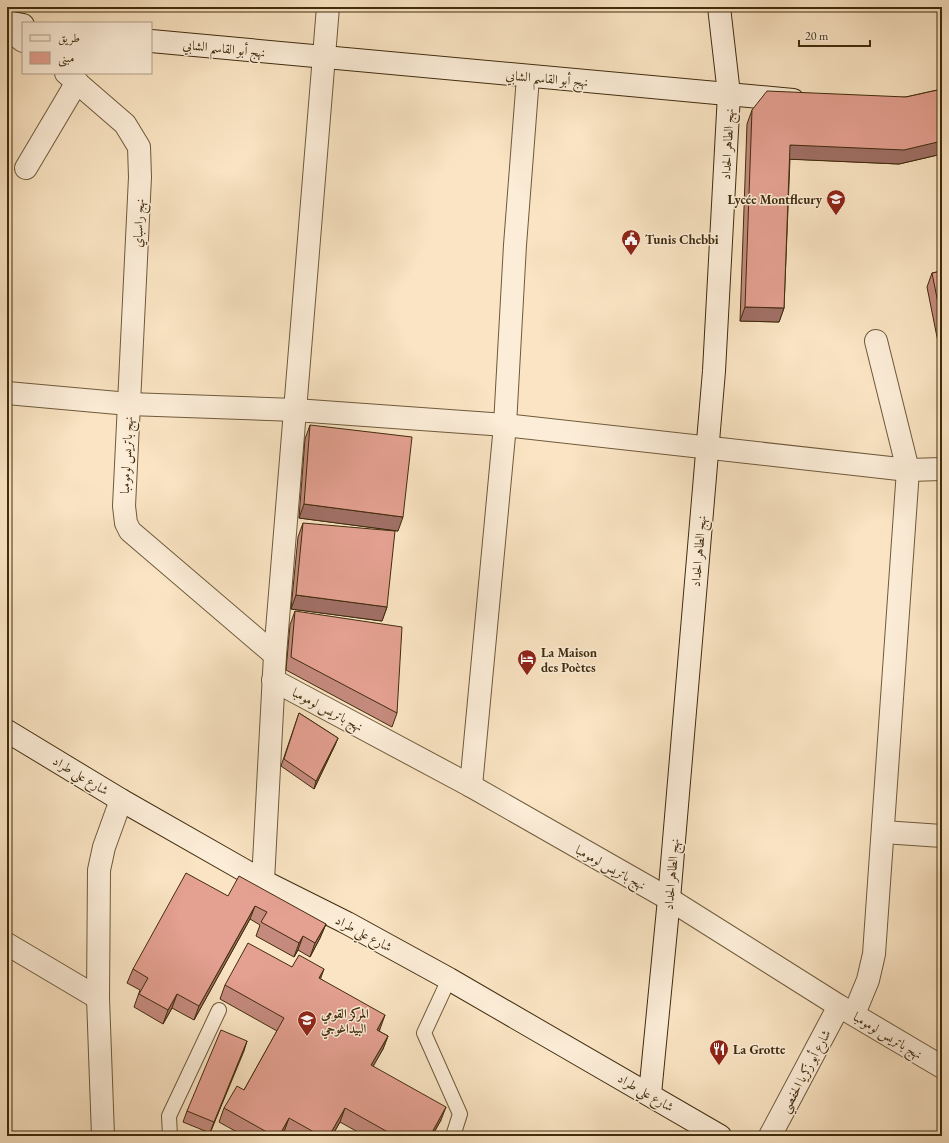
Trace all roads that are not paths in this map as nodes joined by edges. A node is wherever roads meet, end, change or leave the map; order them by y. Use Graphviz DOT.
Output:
graph roads {
  1 [pos="328,7"];
  2 [pos="719,7"];
  3 [pos="152,41"];
  4 [pos="325,58"];
  5 [pos="71,77"];
  6 [pos="528,77"];
  7 [pos="729,94"];
  8 [pos="814,102"];
  9 [pos="26,168"];
  10 [pos="876,342"];
  11 [pos="7,393"];
  12 [pos="129,404"];
  13 [pos="295,410"];
  14 [pos="505,425"];
  15 [pos="706,448"];
  16 [pos="942,469"];
  17 [pos="908,470"];
  18 [pos="275,655"];
  19 [pos="273,680"];
  20 [pos="7,731"];
  21 [pos="471,786"];
  22 [pos="122,800"];
  23 [pos="883,832"];
  24 [pos="942,836"];
  25 [pos="263,881"];
  26 [pos="669,899"];
  27 [pos="7,944"];
  28 [pos="448,979"];
  29 [pos="98,998"];
  30 [pos="219,1010"];
  31 [pos="846,1010"];
  32 [pos="942,1067"];
  33 [pos="650,1094"];
  34 [pos="103,1136"];
  35 [pos="170,1136"];
  36 [pos="453,1136"];
  37 [pos="720,1136"];
  38 [pos="770,1136"];
  1 -- 4 [label="street"];
  2 -- 7 [label="street, نهج الطاهر الحداد"];
  3 -- 4 [label="street, نهج أبو القاسم الشابي"];
  4 -- 6 [label="street, نهج أبو القاسم الشابي"];
  4 -- 13 [label="street"];
  5 -- 9 [label="street"];
  5 -- 12 [label="street, نهج راسباي"];
  6 -- 7 [label="street, نهج أبو القاسم الشابي"];
  6 -- 14 [label="street"];
  7 -- 8 [label="street, نهج أبو القاسم الشابي"];
  7 -- 15 [label="street, نهج الطاهر الحداد"];
  10 -- 17 [label="street, شارع أبو زكريا الحفصي"];
  11 -- 12 [label="street"];
  12 -- 13 [label="street"];
  12 -- 18 [label="street, نهج باتريس لومومبا"];
  13 -- 14 [label="street"];
  13 -- 18 [label="street"];
  14 -- 15 [label="street"];
  14 -- 21 [label="street"];
  15 -- 17 [label="street"];
  15 -- 26 [label="street, نهج الطاهر الحداد"];
  16 -- 17 [label="street"];
  17 -- 23 [label="street, شارع أبو زكريا الحفصي"];
  18 -- 19 [label="street"];
  19 -- 21 [label="street, نهج باتريس لومومبا"];
  19 -- 25 [label="street"];
  20 -- 22 [label="street, شارع علي طراد"];
  21 -- 26 [label="street, نهج باتريس لومومبا"];
  22 -- 25 [label="street, شارع علي طراد"];
  22 -- 29 [label="street"];
  23 -- 24 [label="street"];
  23 -- 31 [label="street, شارع أبو زكريا الحفصي"];
  25 -- 28 [label="street, شارع علي طراد"];
  26 -- 31 [label="street, نهج باتريس لومومبا"];
  26 -- 33 [label="street, نهج الطاهر الحداد"];
  27 -- 29 [label="street"];
  28 -- 33 [label="street, شارع علي طراد"];
  28 -- 36 [label="lane"];
  29 -- 34 [label="street"];
  30 -- 35 [label="lane"];
  31 -- 32 [label="street, نهج باتريس لومومبا"];
  31 -- 38 [label="street, شارع أبو زكريا الحفصي"];
  33 -- 37 [label="street, شارع علي طراد"];
}
